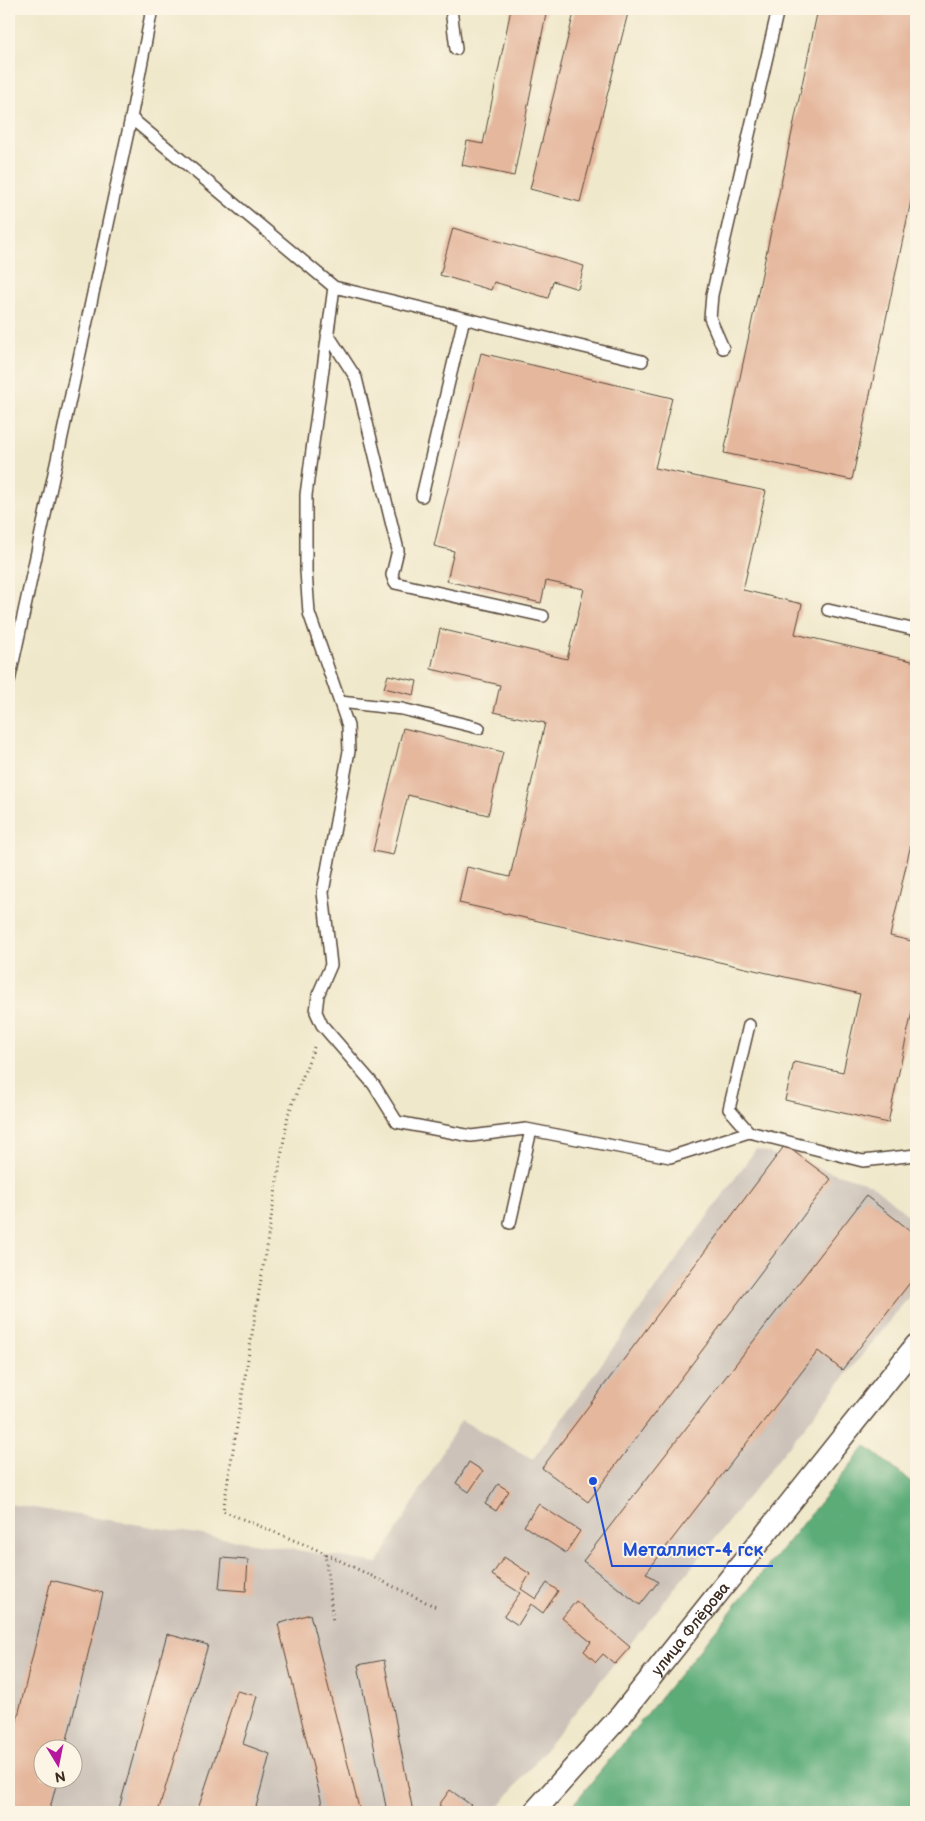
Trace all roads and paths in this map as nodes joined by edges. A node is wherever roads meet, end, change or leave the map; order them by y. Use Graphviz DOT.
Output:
graph roads {
  1 [pos="152,9"];
  2 [pos="451,9"];
  3 [pos="778,9"];
  4 [pos="456,49"];
  5 [pos="131,118"];
  6 [pos="334,287"];
  7 [pos="464,318"];
  8 [pos="327,333"];
  9 [pos="723,348"];
  10 [pos="642,361"];
  11 [pos="422,496"];
  12 [pos="828,610"];
  13 [pos="543,616"];
  14 [pos="916,630"];
  15 [pos="9,682"];
  16 [pos="340,702"];
  17 [pos="479,728"];
  18 [pos="322,1025"];
  19 [pos="749,1025"];
  20 [pos="531,1130"];
  21 [pos="749,1132"];
  22 [pos="916,1156"];
  23 [pos="510,1223"];
  24 [pos="916,1345"];
  25 [pos="325,1553"];
  26 [pos="436,1608"];
  27 [pos="333,1622"];
  28 [pos="534,1812"];
  1 -- 5 [label="lane"];
  2 -- 4 [label="lane"];
  3 -- 9 [label="lane"];
  5 -- 6 [label="lane"];
  5 -- 15 [label="lane"];
  6 -- 7 [label="lane"];
  6 -- 8 [label="lane"];
  7 -- 10 [label="lane"];
  7 -- 11 [label="lane"];
  8 -- 13 [label="lane"];
  8 -- 16 [label="lane"];
  12 -- 14 [label="lane"];
  16 -- 17 [label="lane"];
  16 -- 18 [label="lane"];
  18 -- 20 [label="lane"];
  18 -- 25 [label="path"];
  19 -- 21 [label="lane"];
  20 -- 21 [label="lane"];
  20 -- 23 [label="lane"];
  21 -- 22 [label="lane"];
  24 -- 28 [label="street, улица Флёрова"];
  25 -- 26 [label="path"];
  25 -- 27 [label="path"];
}
